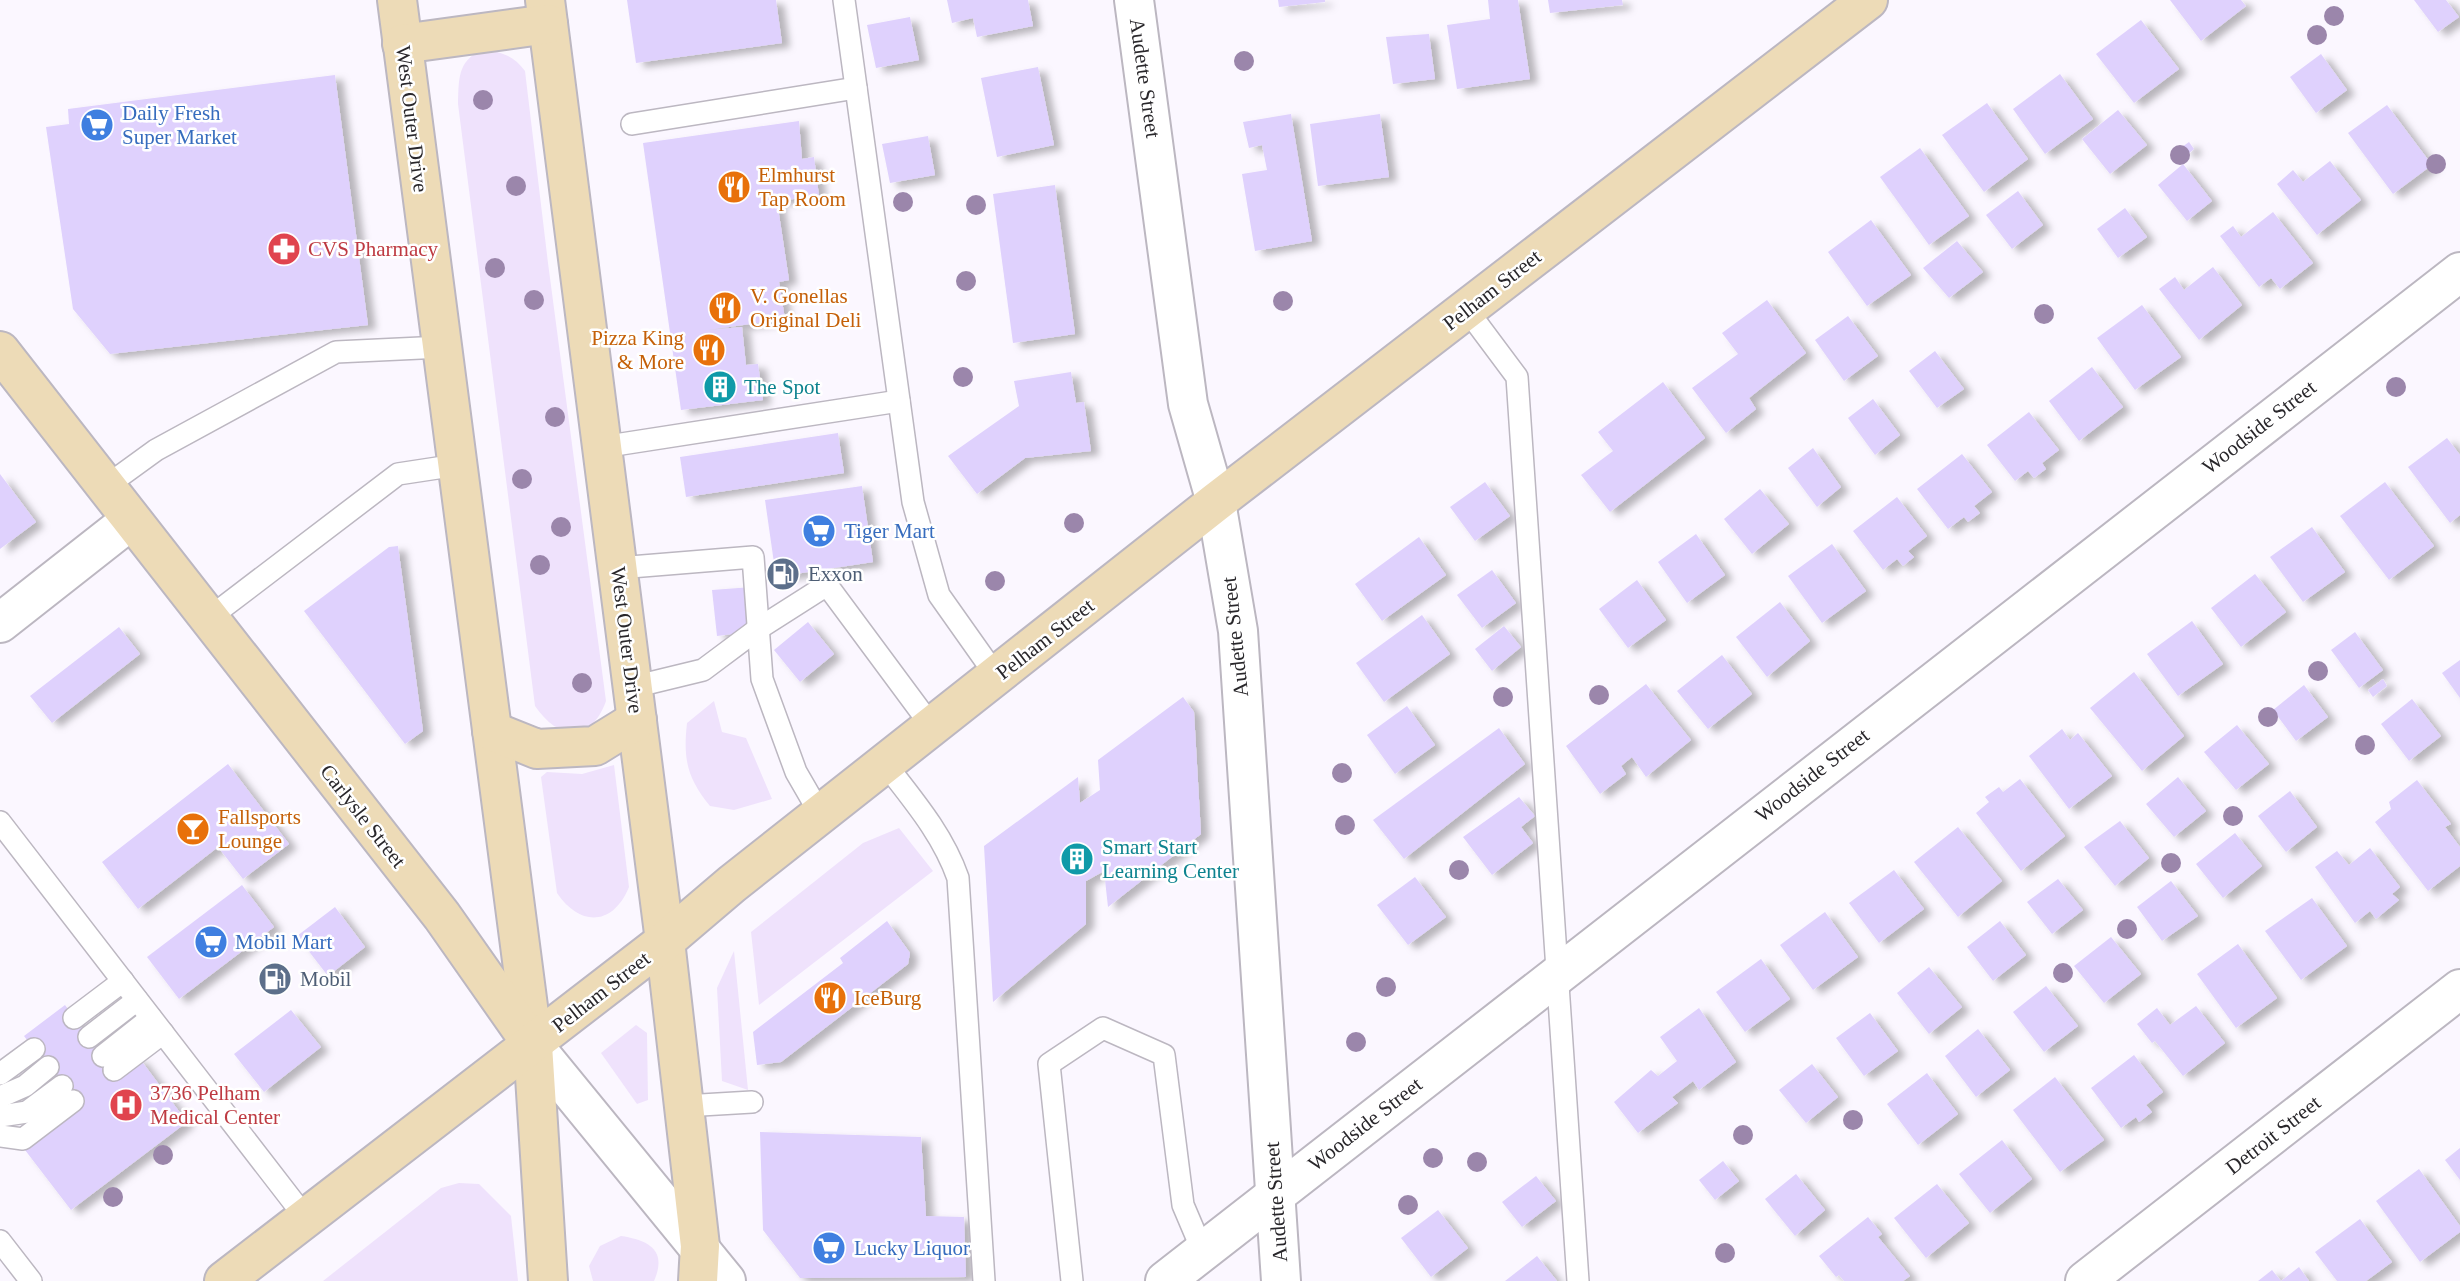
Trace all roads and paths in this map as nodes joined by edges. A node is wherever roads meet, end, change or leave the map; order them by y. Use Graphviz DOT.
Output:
graph roads {
  1 [pos="397,0"];
  2 [pos="844,0"];
  3 [pos="1134,0"];
  4 [pos="1868,0"];
  5 [pos="547,12"];
  6 [pos="402,44"];
  7 [pos="856,88"];
  8 [pos="632,124"];
  9 [pos="2460,272"];
  10 [pos="1466,310"];
  11 [pos="442,347"];
  12 [pos="0,351"];
  13 [pos="899,401"];
  14 [pos="602,447"];
  15 [pos="457,465"];
  16 [pos="105,487"];
  17 [pos="1216,502"];
  18 [pos="131,520"];
  19 [pos="618,568"];
  20 [pos="209,618"];
  21 [pos="0,623"];
  22 [pos="758,629"];
  23 [pos="997,677"];
  24 [pos="635,704"];
  25 [pos="933,727"];
  26 [pos="492,731"];
  27 [pos="886,765"];
  28 [pos="822,817"];
  29 [pos="0,822"];
  30 [pos="665,941"];
  31 [pos="1556,974"];
  32 [pos="123,981"];
  33 [pos="2460,989"];
  34 [pos="137,1000"];
  35 [pos="74,1017"];
  36 [pos="157,1026"];
  37 [pos="89,1037"];
  38 [pos="533,1045"];
  39 [pos="34,1049"];
  40 [pos="108,1063"];
  41 [pos="48,1068"];
  42 [pos="0,1074"];
  43 [pos="0,1097"];
  44 [pos="752,1102"];
  45 [pos="684,1106"];
  46 [pos="0,1116"];
  47 [pos="0,1136"];
  48 [pos="1276,1195"];
  49 [pos="305,1217"];
  50 [pos="0,1241"];
  51 [pos="1203,1252"];
  52 [pos="699,1263"];
  53 [pos="31,1281"];
  54 [pos="224,1281"];
  55 [pos="548,1281"];
  56 [pos="726,1281"];
  57 [pos="984,1281"];
  58 [pos="1072,1281"];
  59 [pos="1165,1281"];
  60 [pos="1281,1281"];
  61 [pos="1578,1281"];
  62 [pos="2085,1281"];
  1 -- 6 [label="street, West Outer Drive"];
  2 -- 7 [label="lane"];
  3 -- 17 [label="street, Audette Street"];
  4 -- 10 [label="street, Pelham Street"];
  5 -- 6 [label="street"];
  5 -- 14 [label="street, West Outer Drive"];
  6 -- 11 [label="street, West Outer Drive"];
  7 -- 8 [label="lane"];
  7 -- 13 [label="lane"];
  9 -- 31 [label="street, Woodside Street"];
  10 -- 17 [label="street, Pelham Street"];
  10 -- 31 [label="lane"];
  11 -- 15 [label="street, West Outer Drive"];
  11 -- 16 [label="lane"];
  12 -- 16 [label="street, Carlysle Street"];
  13 -- 14 [label="lane"];
  13 -- 23 [label="lane"];
  14 -- 19 [label="street, West Outer Drive"];
  15 -- 20 [label="lane"];
  15 -- 26 [label="street, West Outer Drive"];
  16 -- 18 [label="street, Carlysle Street"];
  17 -- 23 [label="street, Pelham Street"];
  17 -- 48 [label="street, Audette Street"];
  18 -- 20 [label="street, Carlysle Street"];
  18 -- 21 [label="street"];
  19 -- 22 [label="lane"];
  19 -- 24 [label="street, West Outer Drive"];
  20 -- 38 [label="street, Carlysle Street"];
  22 -- 24 [label="lane"];
  22 -- 25 [label="lane"];
  22 -- 28 [label="lane"];
  23 -- 25 [label="street, Pelham Street"];
  24 -- 26 [label="street"];
  24 -- 30 [label="street, West Outer Drive"];
  25 -- 27 [label="street, Pelham Street"];
  26 -- 38 [label="street, West Outer Drive"];
  27 -- 28 [label="street, Pelham Street"];
  27 -- 57 [label="lane"];
  28 -- 30 [label="street, Pelham Street"];
  29 -- 32 [label="lane"];
  30 -- 38 [label="street, Pelham Street"];
  30 -- 45 [label="street, West Outer Drive"];
  31 -- 48 [label="street, Woodside Street"];
  31 -- 61 [label="lane"];
  32 -- 34 [label="lane"];
  32 -- 35 [label="lane"];
  33 -- 62 [label="street, Detroit Street"];
  34 -- 36 [label="lane"];
  34 -- 37 [label="lane"];
  36 -- 40 [label="lane"];
  36 -- 49 [label="lane"];
  38 -- 49 [label="street, Pelham Street"];
  38 -- 52 [label="street, Carlysle Street"];
  38 -- 55 [label="street, West Outer Drive"];
  39 -- 42 [label="lane"];
  41 -- 43 [label="lane"];
  44 -- 45 [label="lane"];
  45 -- 52 [label="street, West Outer Drive"];
  46 -- 47 [label="lane"];
  48 -- 51 [label="street, Woodside Street"];
  48 -- 60 [label="street, Audette Street"];
  49 -- 54 [label="street, Pelham Street"];
  50 -- 53 [label="lane"];
  51 -- 58 [label="lane"];
  51 -- 59 [label="street, Woodside Street"];
  52 -- 56 [label="street, Carlysle Street"];
}
